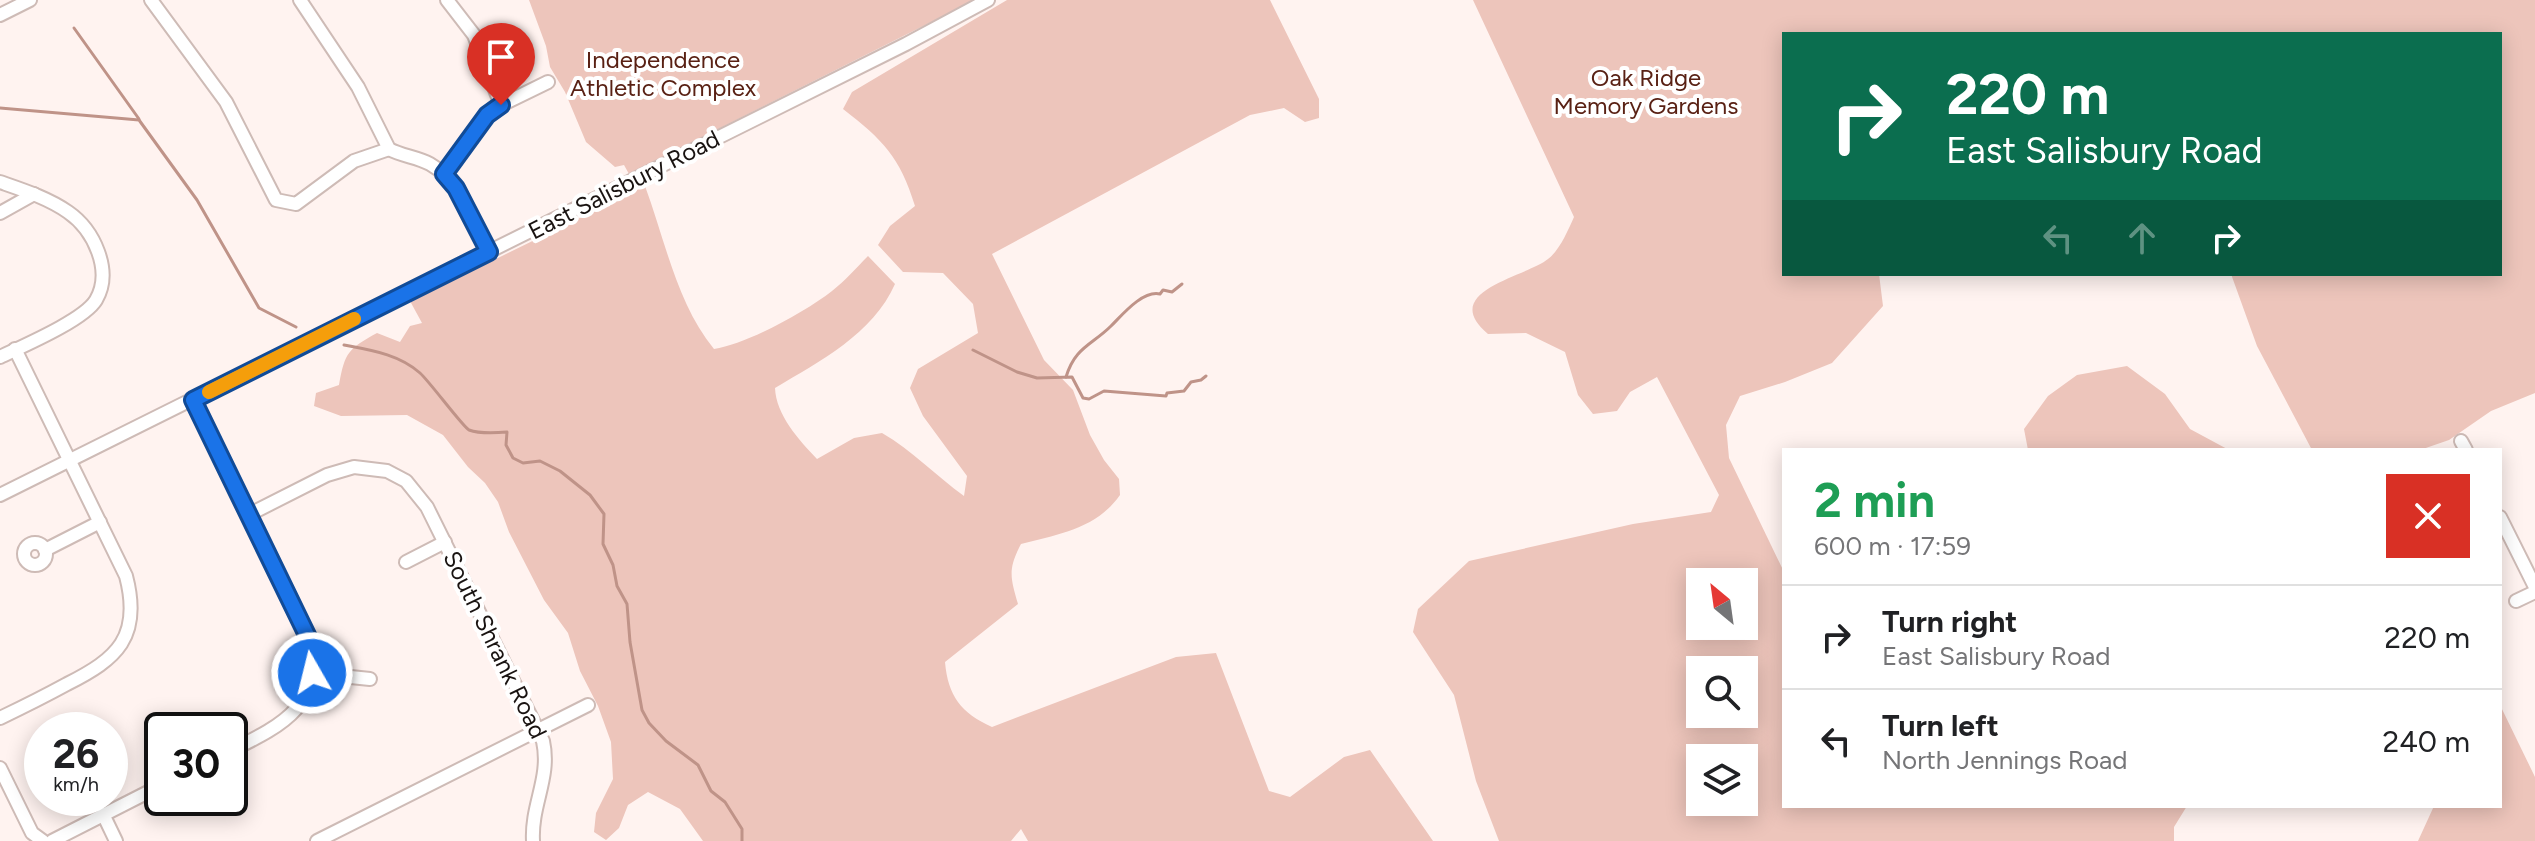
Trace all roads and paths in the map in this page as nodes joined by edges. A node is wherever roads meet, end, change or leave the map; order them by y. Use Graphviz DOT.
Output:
graph roads {
  1 [pos="30,0"];
  2 [pos="151,0"];
  3 [pos="300,0"];
  4 [pos="447,0"];
  5 [pos="988,0"];
  6 [pos="0,15"];
  7 [pos="548,82"];
  8 [pos="501,105"];
  9 [pos="389,149"];
  10 [pos="444,174"];
  11 [pos="0,182"];
  12 [pos="34,194"];
  13 [pos="0,213"];
  14 [pos="489,252"];
  15 [pos="15,349"];
  16 [pos="0,357"];
  17 [pos="193,400"];
  18 [pos="70,461"];
  19 [pos="0,495"];
  20 [pos="248,515"];
  21 [pos="2502,521"];
  22 [pos="100,522"];
  23 [pos="445,542"];
  24 [pos="45,550"];
  25 [pos="406,562"];
  26 [pos="2535,590"];
  27 [pos="2516,601"];
  28 [pos="312,673"];
  29 [pos="370,679"];
  30 [pos="588,705"];
  31 [pos="0,718"];
  32 [pos="538,730"];
  33 [pos="248,742"];
  34 [pos="0,768"];
  35 [pos="99,816"];
  36 [pos="104,816"];
  37 [pos="43,841"];
  38 [pos="52,841"];
  39 [pos="116,841"];
  40 [pos="317,841"];
  41 [pos="533,841"];
  1 -- 6 [label="street"];
  2 -- 9 [label="street"];
  3 -- 9 [label="street"];
  4 -- 8 [label="street"];
  5 -- 14 [label="street, East Salisbury Road"];
  7 -- 8 [label="street"];
  8 -- 10 [label="street"];
  9 -- 10 [label="street"];
  10 -- 14 [label="street"];
  11 -- 12 [label="street"];
  12 -- 13 [label="street"];
  12 -- 15 [label="street"];
  14 -- 17 [label="street, East Salisbury Road"];
  15 -- 16 [label="street"];
  15 -- 18 [label="street"];
  17 -- 18 [label="street, East Salisbury Road"];
  17 -- 20 [label="street"];
  18 -- 19 [label="street, East Salisbury Road"];
  18 -- 22 [label="street"];
  20 -- 23 [label="street, South Shrank Road"];
  20 -- 28 [label="street"];
  21 -- 26 [label="street"];
  22 -- 24 [label="street"];
  22 -- 31 [label="street"];
  23 -- 25 [label="street"];
  23 -- 32 [label="street, South Shrank Road"];
  26 -- 27 [label="street"];
  28 -- 29 [label="street"];
  28 -- 33 [label="street"];
  30 -- 32 [label="street"];
  32 -- 40 [label="street"];
  32 -- 41 [label="street, South Shrank Road"];
  34 -- 37 [label="street"];
  35 -- 38 [label="street"];
  36 -- 39 [label="street"];
}
